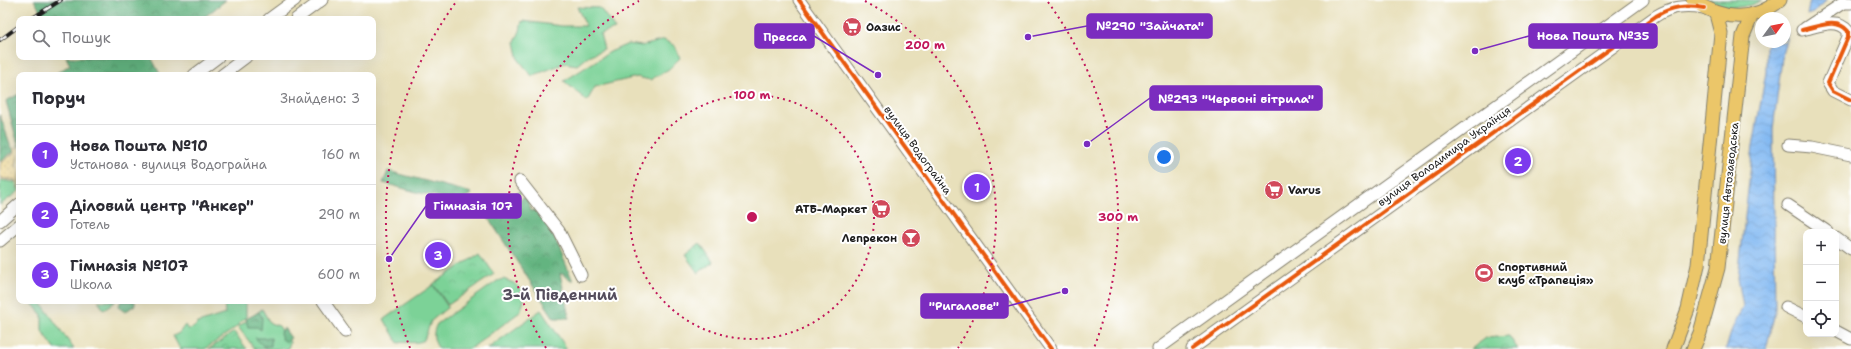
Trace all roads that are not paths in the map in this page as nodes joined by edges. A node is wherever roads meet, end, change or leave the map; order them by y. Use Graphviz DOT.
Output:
graph roads {
  1 [pos="295,0"];
  2 [pos="322,0"];
  3 [pos="799,0"];
  4 [pos="1642,0"];
  5 [pos="1693,0"];
  6 [pos="1780,0"];
  7 [pos="1851,3"];
  8 [pos="1704,8"];
  9 [pos="1716,14"];
  10 [pos="1752,15"];
  11 [pos="273,16"];
  12 [pos="300,16"];
  13 [pos="214,60"];
  14 [pos="242,60"];
  15 [pos="198,72"];
  16 [pos="226,72"];
  17 [pos="1851,100"];
  18 [pos="1788,145"];
  19 [pos="1851,155"];
  20 [pos="520,181"];
  21 [pos="1788,205"];
  22 [pos="16,207"];
  23 [pos="0,221"];
  24 [pos="16,228"];
  25 [pos="1824,229"];
  26 [pos="1839,240"];
  27 [pos="0,241"];
  28 [pos="1851,249"];
  29 [pos="580,275"];
  30 [pos="325,304"];
  31 [pos="1786,308"];
  32 [pos="1803,316"];
  33 [pos="345,332"];
  34 [pos="1839,333"];
  35 [pos="1851,339"];
  36 [pos="1051,349"];
  37 [pos="1158,349"];
  38 [pos="1192,349"];
  39 [pos="1673,349"];
  40 [pos="1693,349"];
  1 -- 11 [label="street"];
  2 -- 12 [label="street"];
  3 -- 36 [label="street, вулиця Водограйна"];
  4 -- 37 [label="street, вулиця Володимира Українця"];
  5 -- 8 [label="main road, вулиця Володимира Українця"];
  6 -- 10 [label="main road, вулиця Володимира Українця"];
  7 -- 17 [label="street"];
  8 -- 9 [label="main road, вулиця Володимира Українця"];
  8 -- 38 [label="street, вулиця Володимира Українця"];
  9 -- 10 [label="main road, вулиця Володимира Українця"];
  9 -- 39 [label="main road, вулиця Автозаводська"];
  10 -- 40 [label="main road, вулиця Автозаводська"];
  13 -- 15 [label="street"];
  14 -- 16 [label="street"];
  18 -- 19 [label="street"];
  20 -- 29 [label="street"];
  21 -- 25 [label="street"];
  22 -- 23 [label="street"];
  24 -- 27 [label="street"];
  26 -- 28 [label="street"];
  30 -- 33 [label="street"];
  31 -- 32 [label="street"];
  34 -- 35 [label="street"];
}
